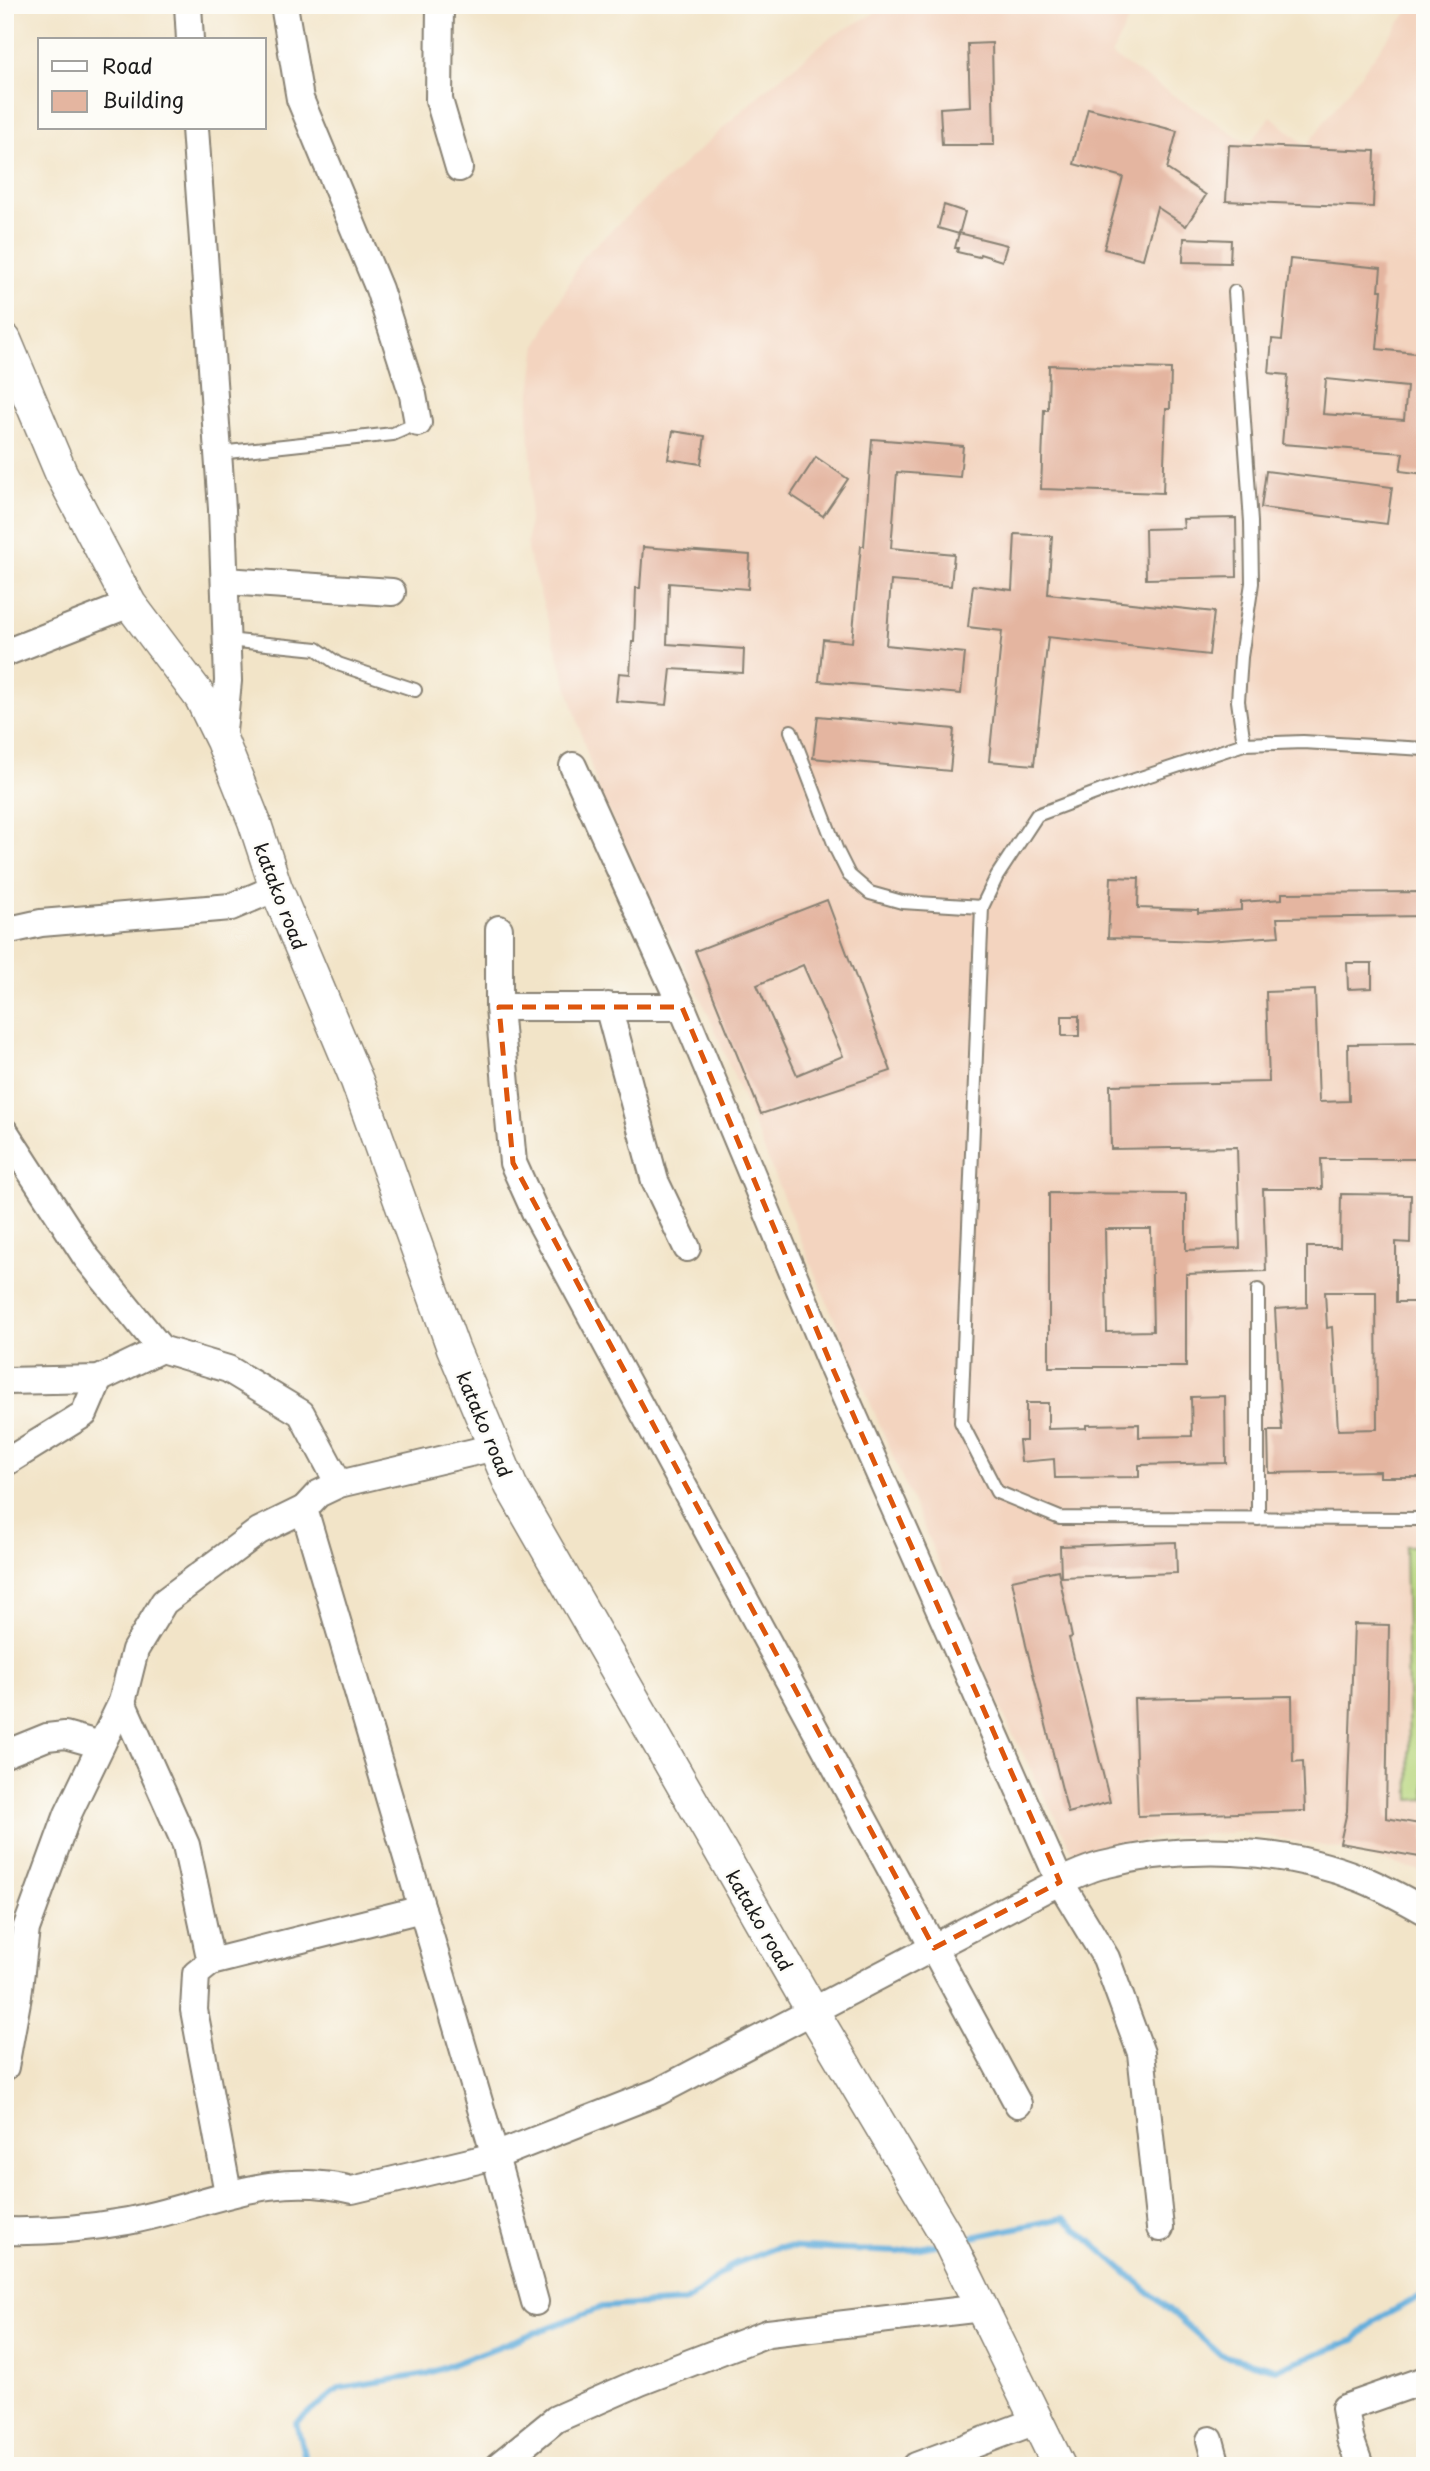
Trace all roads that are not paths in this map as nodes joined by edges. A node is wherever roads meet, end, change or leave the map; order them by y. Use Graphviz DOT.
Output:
graph roads {
  1 [pos="188,5"];
  2 [pos="284,5"];
  3 [pos="440,5"];
  4 [pos="190,38"];
  5 [pos="195,130"];
  6 [pos="459,168"];
  7 [pos="1235,292"];
  8 [pos="6,344"];
  9 [pos="418,422"];
  10 [pos="219,453"];
  11 [pos="225,581"];
  12 [pos="392,592"];
  13 [pos="130,604"];
  14 [pos="227,640"];
  15 [pos="5,653"];
  16 [pos="415,690"];
  17 [pos="791,731"];
  18 [pos="222,741"];
  19 [pos="1244,744"];
  20 [pos="1425,750"];
  21 [pos="573,766"];
  22 [pos="275,888"];
  23 [pos="982,907"];
  24 [pos="499,929"];
  25 [pos="5,931"];
  26 [pos="608,1006"];
  27 [pos="499,1007"];
  28 [pos="682,1007"];
  29 [pos="5,1132"];
  30 [pos="687,1248"];
  31 [pos="1258,1290"];
  32 [pos="162,1349"];
  33 [pos="99,1379"];
  34 [pos="5,1381"];
  35 [pos="495,1447"];
  36 [pos="5,1463"];
  37 [pos="339,1485"];
  38 [pos="304,1508"];
  39 [pos="1258,1519"];
  40 [pos="1425,1519"];
  41 [pos="122,1702"];
  42 [pos="101,1745"];
  43 [pos="5,1754"];
  44 [pos="1060,1882"];
  45 [pos="422,1909"];
  46 [pos="1425,1911"];
  47 [pos="16,1933"];
  48 [pos="934,1948"];
  49 [pos="211,1962"];
  50 [pos="813,2012"];
  51 [pos="5,2067"];
  52 [pos="1018,2104"];
  53 [pos="495,2156"];
  54 [pos="229,2193"];
  55 [pos="1160,2228"];
  56 [pos="5,2231"];
  57 [pos="535,2302"];
  58 [pos="982,2308"];
  59 [pos="1425,2380"];
  60 [pos="1036,2421"];
  61 [pos="1210,2440"];
  62 [pos="498,2466"];
  63 [pos="916,2466"];
  64 [pos="1059,2466"];
  65 [pos="1217,2466"];
  66 [pos="1360,2466"];
  1 -- 4 [label="street"];
  2 -- 9 [label="street"];
  3 -- 6 [label="street"];
  5 -- 10 [label="street"];
  7 -- 19 [label="lane"];
  8 -- 13 [label="street, katako road"];
  9 -- 10 [label="lane"];
  10 -- 11 [label="street"];
  11 -- 12 [label="street"];
  11 -- 14 [label="street"];
  13 -- 15 [label="street"];
  13 -- 18 [label="street, katako road"];
  14 -- 16 [label="lane"];
  14 -- 18 [label="street"];
  17 -- 23 [label="lane"];
  18 -- 22 [label="street, katako road"];
  19 -- 20 [label="lane"];
  19 -- 23 [label="lane"];
  21 -- 28 [label="street"];
  22 -- 25 [label="street"];
  22 -- 35 [label="street, katako road"];
  23 -- 39 [label="lane"];
  24 -- 27 [label="street"];
  26 -- 27 [label="street"];
  26 -- 28 [label="street"];
  26 -- 30 [label="street"];
  27 -- 48 [label="street"];
  28 -- 44 [label="street"];
  29 -- 32 [label="street"];
  31 -- 39 [label="lane"];
  32 -- 33 [label="street"];
  32 -- 37 [label="street"];
  33 -- 34 [label="street"];
  33 -- 36 [label="street"];
  35 -- 37 [label="street"];
  35 -- 50 [label="street, katako road"];
  37 -- 38 [label="street"];
  38 -- 41 [label="street"];
  38 -- 45 [label="street"];
  39 -- 40 [label="lane"];
  41 -- 42 [label="street"];
  41 -- 49 [label="street"];
  42 -- 43 [label="street"];
  42 -- 47 [label="street"];
  44 -- 46 [label="street"];
  44 -- 48 [label="street"];
  44 -- 55 [label="street"];
  45 -- 49 [label="street"];
  45 -- 53 [label="street"];
  47 -- 51 [label="street"];
  48 -- 50 [label="street"];
  48 -- 52 [label="street"];
  49 -- 54 [label="street"];
  50 -- 53 [label="street"];
  50 -- 58 [label="street, katako road"];
  53 -- 54 [label="street"];
  53 -- 57 [label="street"];
  54 -- 56 [label="street"];
  58 -- 60 [label="street, katako road"];
  58 -- 62 [label="street"];
  59 -- 66 [label="street"];
  60 -- 63 [label="street"];
  60 -- 64 [label="street, katako road"];
  61 -- 65 [label="street"];
}
